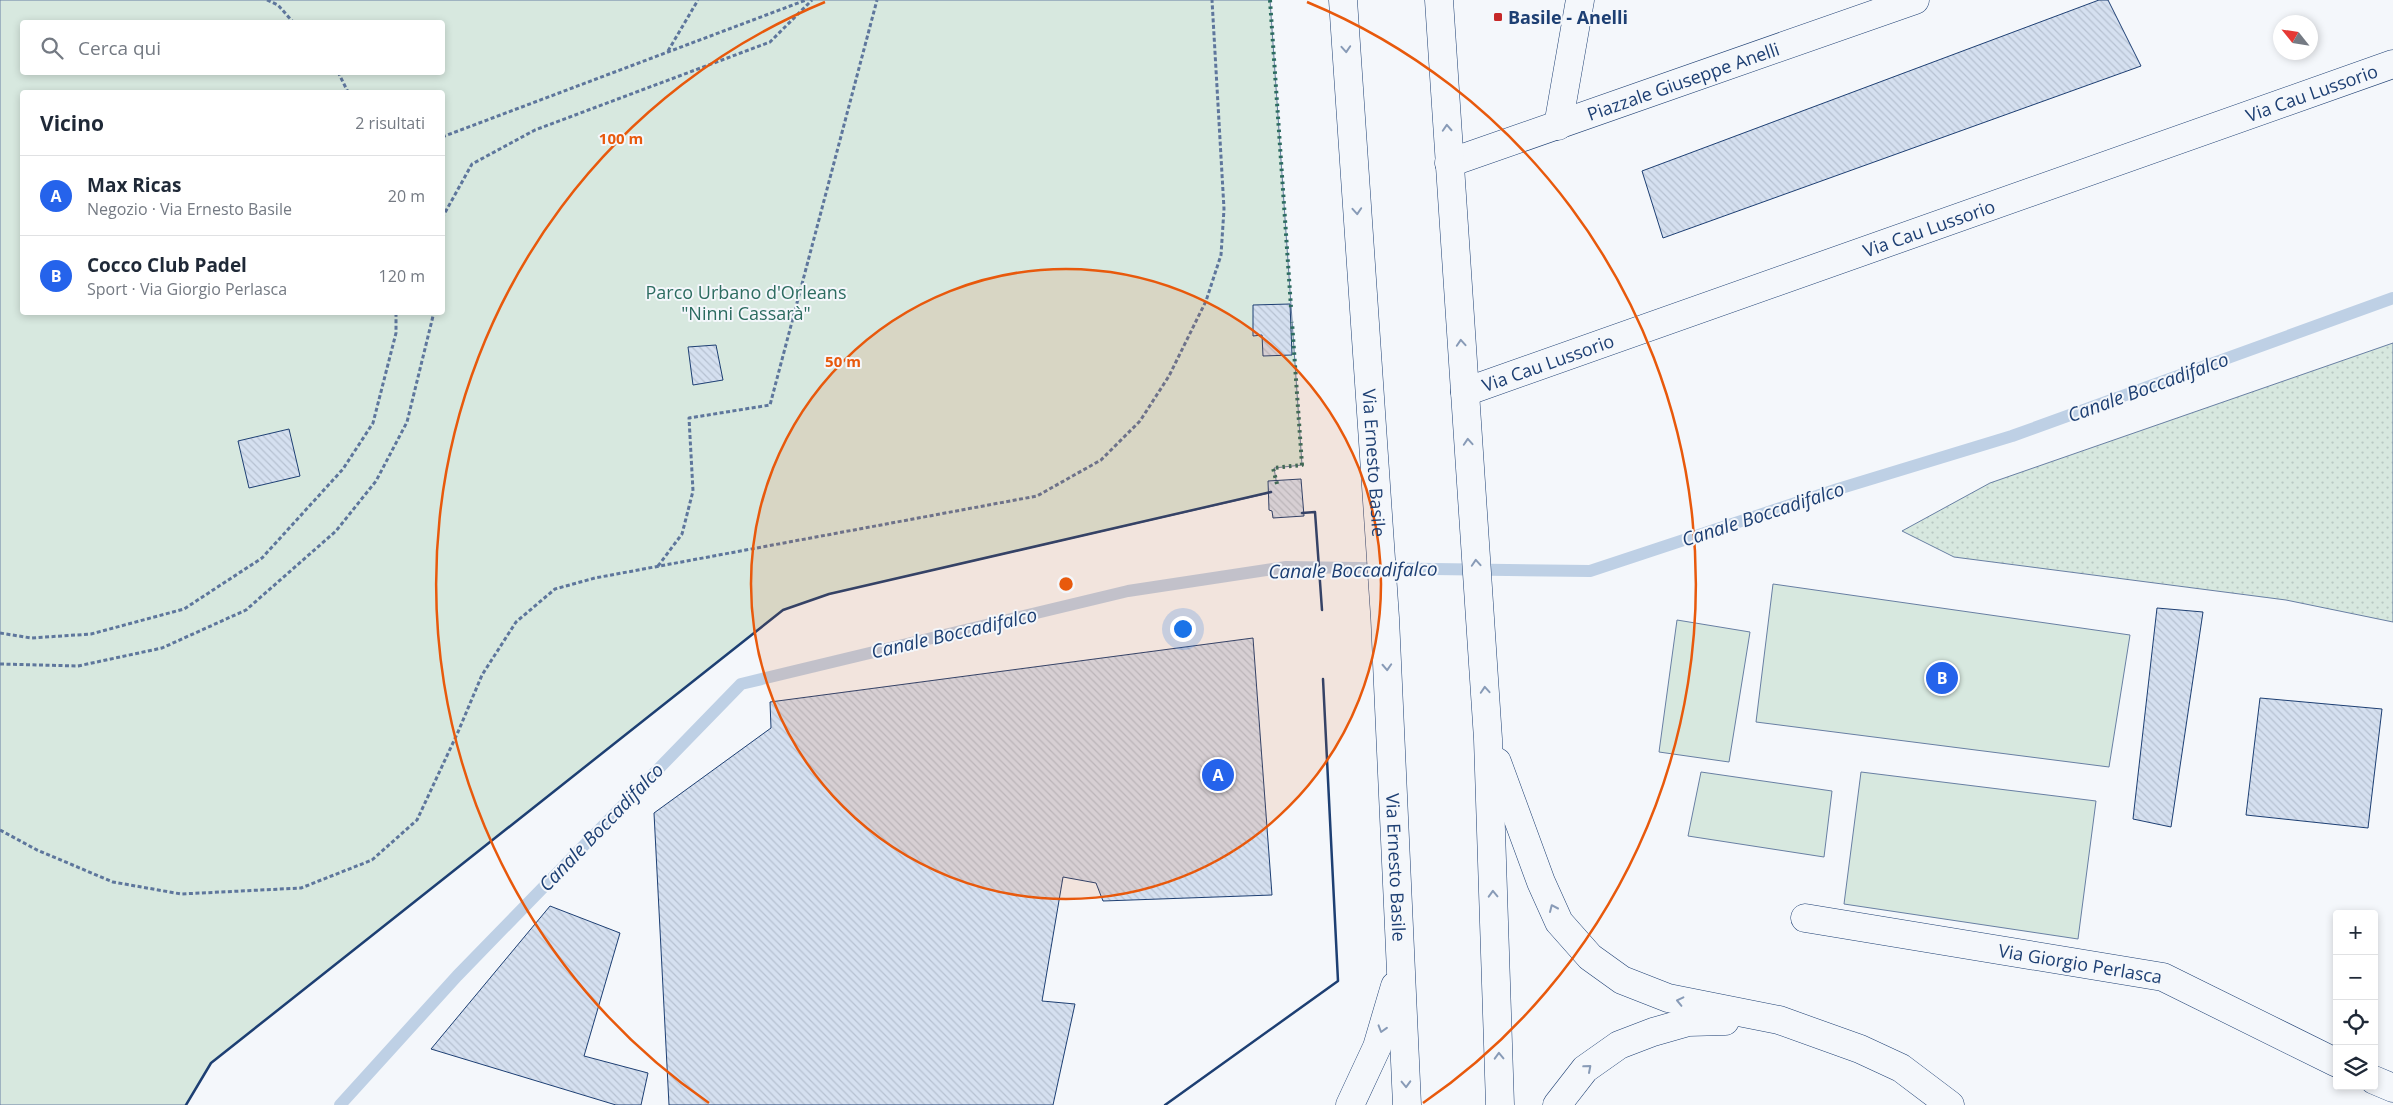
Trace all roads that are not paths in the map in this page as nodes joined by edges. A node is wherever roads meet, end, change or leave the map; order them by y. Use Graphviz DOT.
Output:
graph roads {
  1 [pos="1342,0"];
  2 [pos="1439,0"];
  3 [pos="1580,0"];
  4 [pos="1916,0"];
  5 [pos="2393,64"];
  6 [pos="1558,126"];
  7 [pos="1449,163"];
  8 [pos="1465,392"];
  9 [pos="1488,739"];
  10 [pos="1805,918"];
  11 [pos="1401,966"];
  12 [pos="1779,1020"];
  13 [pos="2333,1061"];
  14 [pos="2378,1082"];
  15 [pos="2393,1088"];
  16 [pos="1350,1105"];
  17 [pos="1407,1105"];
  18 [pos="1500,1105"];
  19 [pos="1557,1105"];
  20 [pos="1950,1105"];
  1 -- 11 [label="street, Via Ernesto Basile, one-way"];
  7 -- 2 [label="street, one-way"];
  3 -- 6 [label="street"];
  4 -- 6 [label="street, Piazzale Giuseppe Anelli"];
  5 -- 8 [label="street, Via Cau Lussorio"];
  6 -- 7 [label="street, Piazzale Giuseppe Anelli"];
  8 -- 7 [label="street, one-way"];
  9 -- 8 [label="street, one-way"];
  12 -- 9 [label="street, one-way"];
  18 -- 9 [label="street, one-way"];
  10 -- 13 [label="street, Via Giorgio Perlasca"];
  11 -- 16 [label="street, one-way"];
  11 -- 17 [label="street, Via Ernesto Basile, one-way"];
  19 -- 12 [label="street, one-way"];
  12 -- 20 [label="street"];
  14 -- 15 [label="street"];
}
